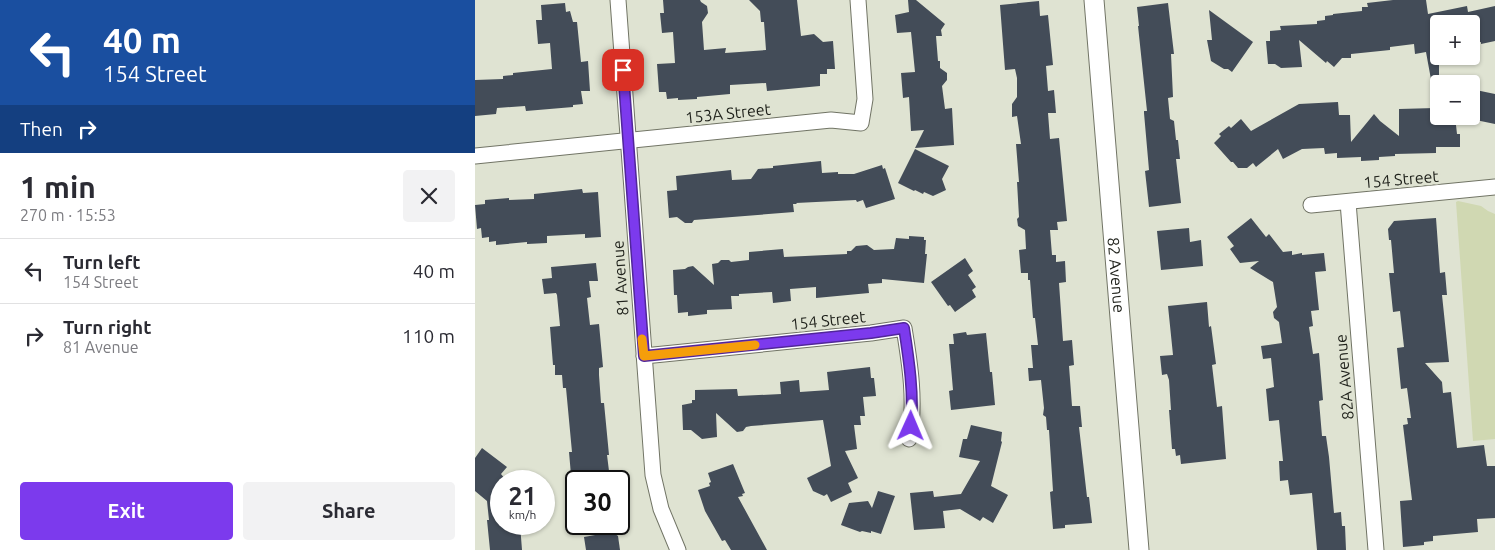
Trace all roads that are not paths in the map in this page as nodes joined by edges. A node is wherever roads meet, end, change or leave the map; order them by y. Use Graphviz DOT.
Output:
graph roads {
  1 [pos="618,0"];
  2 [pos="858,0"];
  3 [pos="1094,0"];
  4 [pos="628,141"];
  5 [pos="475,156"];
  6 [pos="1495,187"];
  7 [pos="1348,202"];
  8 [pos="1311,205"];
  9 [pos="644,356"];
  10 [pos="909,439"];
  11 [pos="678,550"];
  12 [pos="1139,550"];
  13 [pos="1376,550"];
  1 -- 4 [label="street, 81 Avenue"];
  2 -- 4 [label="street, 153A Street"];
  3 -- 12 [label="street, 82 Avenue"];
  4 -- 5 [label="street, 153A Street"];
  4 -- 9 [label="street, 81 Avenue"];
  6 -- 7 [label="street, 154 Street"];
  7 -- 8 [label="street, 154 Street"];
  7 -- 13 [label="street, 82A Avenue"];
  9 -- 10 [label="street, 154 Street"];
  9 -- 11 [label="street, 81 Avenue"];
}
